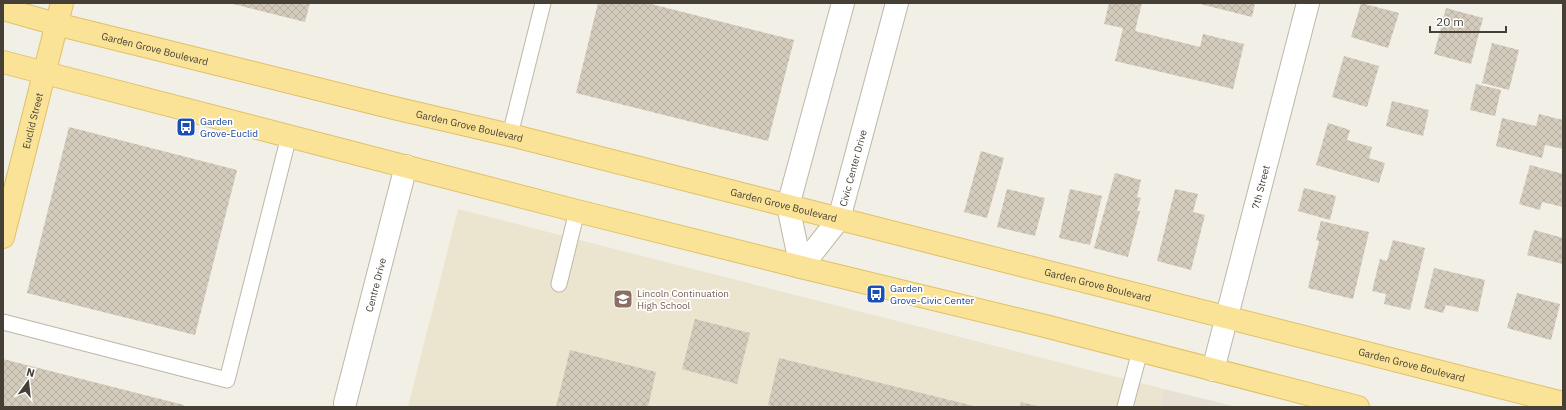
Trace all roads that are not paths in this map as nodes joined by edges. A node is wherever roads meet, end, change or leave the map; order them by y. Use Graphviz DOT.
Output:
graph roads {
  1 [pos="4,3"];
  2 [pos="62,3"];
  3 [pos="544,3"];
  4 [pos="843,3"];
  5 [pos="897,3"];
  6 [pos="1308,3"];
  7 [pos="3,9"];
  8 [pos="56,24"];
  9 [pos="3,62"];
  10 [pos="44,73"];
  11 [pos="510,135"];
  12 [pos="289,136"];
  13 [pos="406,166"];
  14 [pos="788,206"];
  15 [pos="577,211"];
  16 [pos="839,220"];
  17 [pos="3,237"];
  18 [pos="801,267"];
  19 [pos="559,284"];
  20 [pos="1226,318"];
  21 [pos="3,322"];
  22 [pos="1140,351"];
  23 [pos="1213,370"];
  24 [pos="345,403"];
  25 [pos="1563,403"];
  26 [pos="1350,406"];
  27 [pos="1126,407"];
  1 -- 7 [label="main road"];
  2 -- 8 [label="main road, Euclid Street"];
  3 -- 11 [label="lane"];
  4 -- 14 [label="street"];
  5 -- 16 [label="street, Civic Center Drive"];
  6 -- 20 [label="street, 7th Street"];
  7 -- 8 [label="main road, Garden Grove Boulevard"];
  8 -- 10 [label="main road, Euclid Street"];
  8 -- 11 [label="main road, Garden Grove Boulevard"];
  9 -- 10 [label="main road"];
  10 -- 12 [label="main road"];
  10 -- 17 [label="main road, Euclid Street"];
  11 -- 14 [label="main road, Garden Grove Boulevard"];
  12 -- 13 [label="main road"];
  12 -- 21 [label="lane"];
  13 -- 15 [label="main road"];
  13 -- 24 [label="street, Centre Drive"];
  14 -- 16 [label="main road, Garden Grove Boulevard"];
  14 -- 18 [label="street"];
  15 -- 18 [label="main road"];
  15 -- 19 [label="lane"];
  16 -- 18 [label="street, Civic Center Drive"];
  16 -- 20 [label="main road, Garden Grove Boulevard"];
  18 -- 22 [label="main road"];
  20 -- 23 [label="street, 7th Street"];
  20 -- 25 [label="main road, Garden Grove Boulevard"];
  22 -- 23 [label="main road"];
  22 -- 27 [label="lane"];
  23 -- 26 [label="main road"];
}
